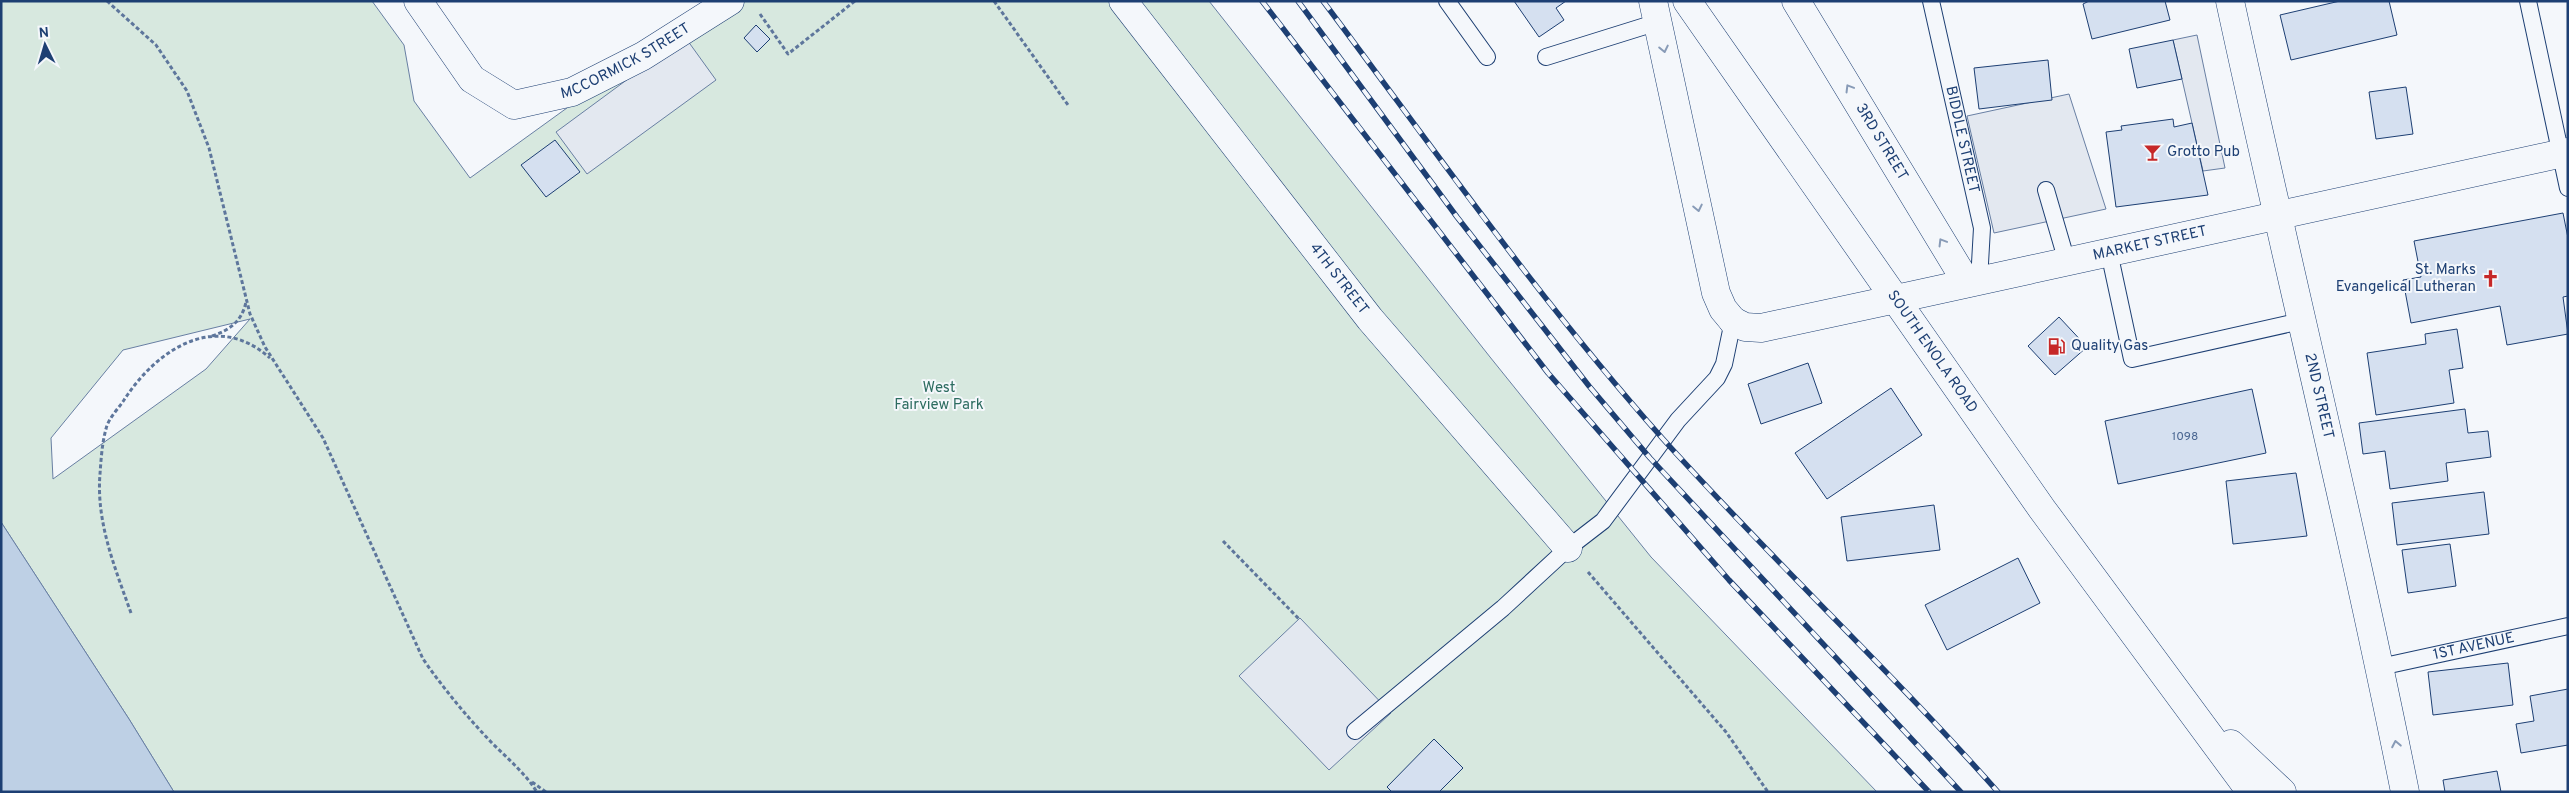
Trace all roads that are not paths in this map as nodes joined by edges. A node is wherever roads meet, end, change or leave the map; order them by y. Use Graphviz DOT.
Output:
graph roads {
  1 [pos="418,1"];
  2 [pos="730,1"];
  3 [pos="1123,1"];
  4 [pos="1447,1"];
  5 [pos="1687,1"];
  6 [pos="1796,1"];
  7 [pos="1931,1"];
  8 [pos="2230,1"];
  9 [pos="2528,1"];
  10 [pos="1656,12"];
  11 [pos="1487,57"];
  12 [pos="1546,57"];
  13 [pos="2564,153"];
  14 [pos="2568,188"];
  15 [pos="2046,190"];
  16 [pos="2276,216"];
  17 [pos="2109,252"];
  18 [pos="2067,262"];
  19 [pos="1973,282"];
  20 [pos="1896,299"];
  21 [pos="2301,321"];
  22 [pos="1733,322"];
  23 [pos="1568,548"];
  24 [pos="2568,626"];
  25 [pos="2380,667"];
  26 [pos="2183,698"];
  27 [pos="1355,731"];
  28 [pos="2251,792"];
  29 [pos="2282,792"];
  30 [pos="2406,792"];
  1 -- 2 [label="street, MCCORMICK STREET"];
  3 -- 23 [label="street, 4TH STREET"];
  4 -- 11 [label="lane"];
  5 -- 20 [label="street, SOUTH ENOLA ROAD"];
  19 -- 6 [label="street, 3RD STREET, one-way"];
  7 -- 19 [label="lane, BIDDLE STREET"];
  8 -- 16 [label="street, 2ND STREET"];
  9 -- 13 [label="lane"];
  10 -- 12 [label="lane"];
  10 -- 22 [label="street, one-way"];
  13 -- 14 [label="lane"];
  13 -- 16 [label="street, MARKET STREET"];
  15 -- 18 [label="lane"];
  16 -- 17 [label="street, MARKET STREET"];
  16 -- 21 [label="street, 2ND STREET"];
  17 -- 18 [label="street, MARKET STREET"];
  17 -- 21 [label="lane"];
  18 -- 19 [label="street, MARKET STREET"];
  19 -- 20 [label="street, MARKET STREET"];
  20 -- 22 [label="street, MARKET STREET"];
  20 -- 26 [label="street, SOUTH ENOLA ROAD"];
  21 -- 25 [label="street, 2ND STREET"];
  22 -- 23 [label="lane"];
  23 -- 27 [label="lane"];
  24 -- 25 [label="lane, 1ST AVENUE"];
  30 -- 25 [label="street, 2ND STREET, one-way"];
  26 -- 28 [label="street, SOUTH ENOLA ROAD"];
  26 -- 29 [label="street, SOUTH ENOLA ROAD"];
}
